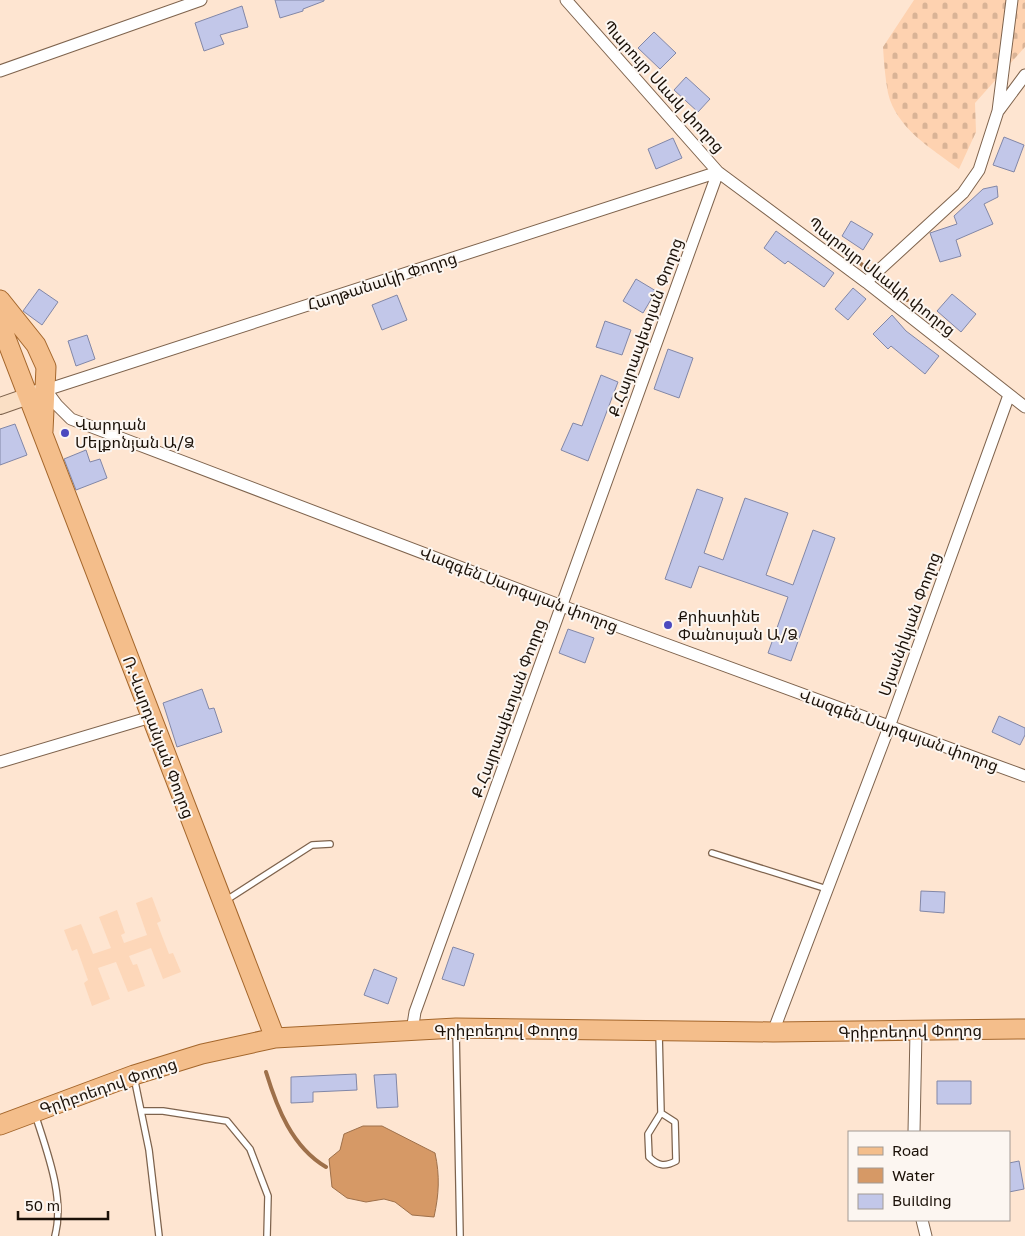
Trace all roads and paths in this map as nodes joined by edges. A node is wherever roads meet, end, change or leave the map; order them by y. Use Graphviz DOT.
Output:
graph roads {
  1 [pos="201,0"];
  2 [pos="566,0"];
  3 [pos="1012,0"];
  4 [pos="0,71"];
  5 [pos="1025,75"];
  6 [pos="998,111"];
  7 [pos="718,172"];
  8 [pos="866,282"];
  9 [pos="0,300"];
  10 [pos="0,323"];
  11 [pos="46,390"];
  12 [pos="1009,395"];
  13 [pos="26,396"];
  14 [pos="0,406"];
  15 [pos="1025,407"];
  16 [pos="42,435"];
  17 [pos="562,606"];
  18 [pos="151,717"];
  19 [pos="888,727"];
  20 [pos="0,762"];
  21 [pos="1025,776"];
  22 [pos="330,844"];
  23 [pos="712,853"];
  24 [pos="827,889"];
  25 [pos="223,902"];
  26 [pos="456,1028"];
  27 [pos="1025,1029"];
  28 [pos="659,1030"];
  29 [pos="412,1031"];
  30 [pos="916,1031"];
  31 [pos="773,1032"];
  32 [pos="275,1038"];
  33 [pos="134,1075"];
  34 [pos="142,1111"];
  35 [pos="34,1112"];
  36 [pos="661,1113"];
  37 [pos="0,1125"];
  38 [pos="914,1131"];
  39 [pos="922,1221"];
  40 [pos="55,1236"];
  41 [pos="159,1236"];
  42 [pos="267,1236"];
  43 [pos="460,1236"];
  44 [pos="926,1236"];
  1 -- 4 [label="street"];
  2 -- 7 [label="street, Պարույր Սևակ փողոց"];
  3 -- 6 [label="street"];
  5 -- 6 [label="street"];
  6 -- 8 [label="street"];
  7 -- 8 [label="street, Պարույր Սևակի փողոց"];
  7 -- 11 [label="street, Հաղթանակի Փողոց"];
  7 -- 17 [label="street, Ք.Հայրապետյան Փողոց"];
  8 -- 12 [label="street, Պարույր Սևակի փողոց"];
  9 -- 11 [label="main road"];
  10 -- 13 [label="main road, Ռ.Վարդանյան Փողոց"];
  11 -- 13 [label="street"];
  11 -- 16 [label="main road"];
  11 -- 17 [label="street, Վազգեն Սարգսյան փողոց"];
  12 -- 15 [label="street, Պարույր Սևակի փողոց"];
  12 -- 19 [label="street, Մյասնիկյան Փողոց"];
  13 -- 14 [label="street"];
  13 -- 16 [label="main road, Ռ.Վարդանյան Փողոց"];
  16 -- 18 [label="main road, Ռ.Վարդանյան Փողոց"];
  17 -- 19 [label="street, Վազգեն Սարգսյան փողոց"];
  17 -- 29 [label="street, Ք.Հայրապետյան Փողոց"];
  18 -- 20 [label="street"];
  18 -- 25 [label="main road, Ռ.Վարդանյան Փողոց"];
  19 -- 21 [label="street, Վազգեն Սարգսյան փողոց"];
  19 -- 24 [label="street, Մյասնիկյան Փողոց"];
  22 -- 25 [label="lane"];
  23 -- 24 [label="lane"];
  24 -- 31 [label="street, Մյասնիկյան Փողոց"];
  25 -- 32 [label="main road, Ռ.Վարդանյան Փողոց"];
  26 -- 28 [label="main road, Գրիբոեդով Փողոց"];
  26 -- 29 [label="main road, Գրիբոեդով Փողոց"];
  26 -- 43 [label="lane"];
  27 -- 30 [label="main road, Գրիբոեդով Փողոց"];
  28 -- 31 [label="main road, Գրիբոեդով Փողոց"];
  28 -- 36 [label="lane"];
  29 -- 32 [label="main road, Գրիբոեդով Փողոց"];
  30 -- 31 [label="main road, Գրիբոեդով Փողոց"];
  30 -- 38 [label="street"];
  32 -- 33 [label="main road, Գրիբոեդով Փողոց"];
  33 -- 34 [label="lane"];
  33 -- 35 [label="main road, Գրիբոեդով Փողոց"];
  34 -- 41 [label="lane"];
  34 -- 42 [label="lane"];
  35 -- 37 [label="main road, Գրիբոեդով Փողոց"];
  35 -- 40 [label="lane"];
  36 -- 36 [label="lane"];
  39 -- 44 [label="street"];
}
